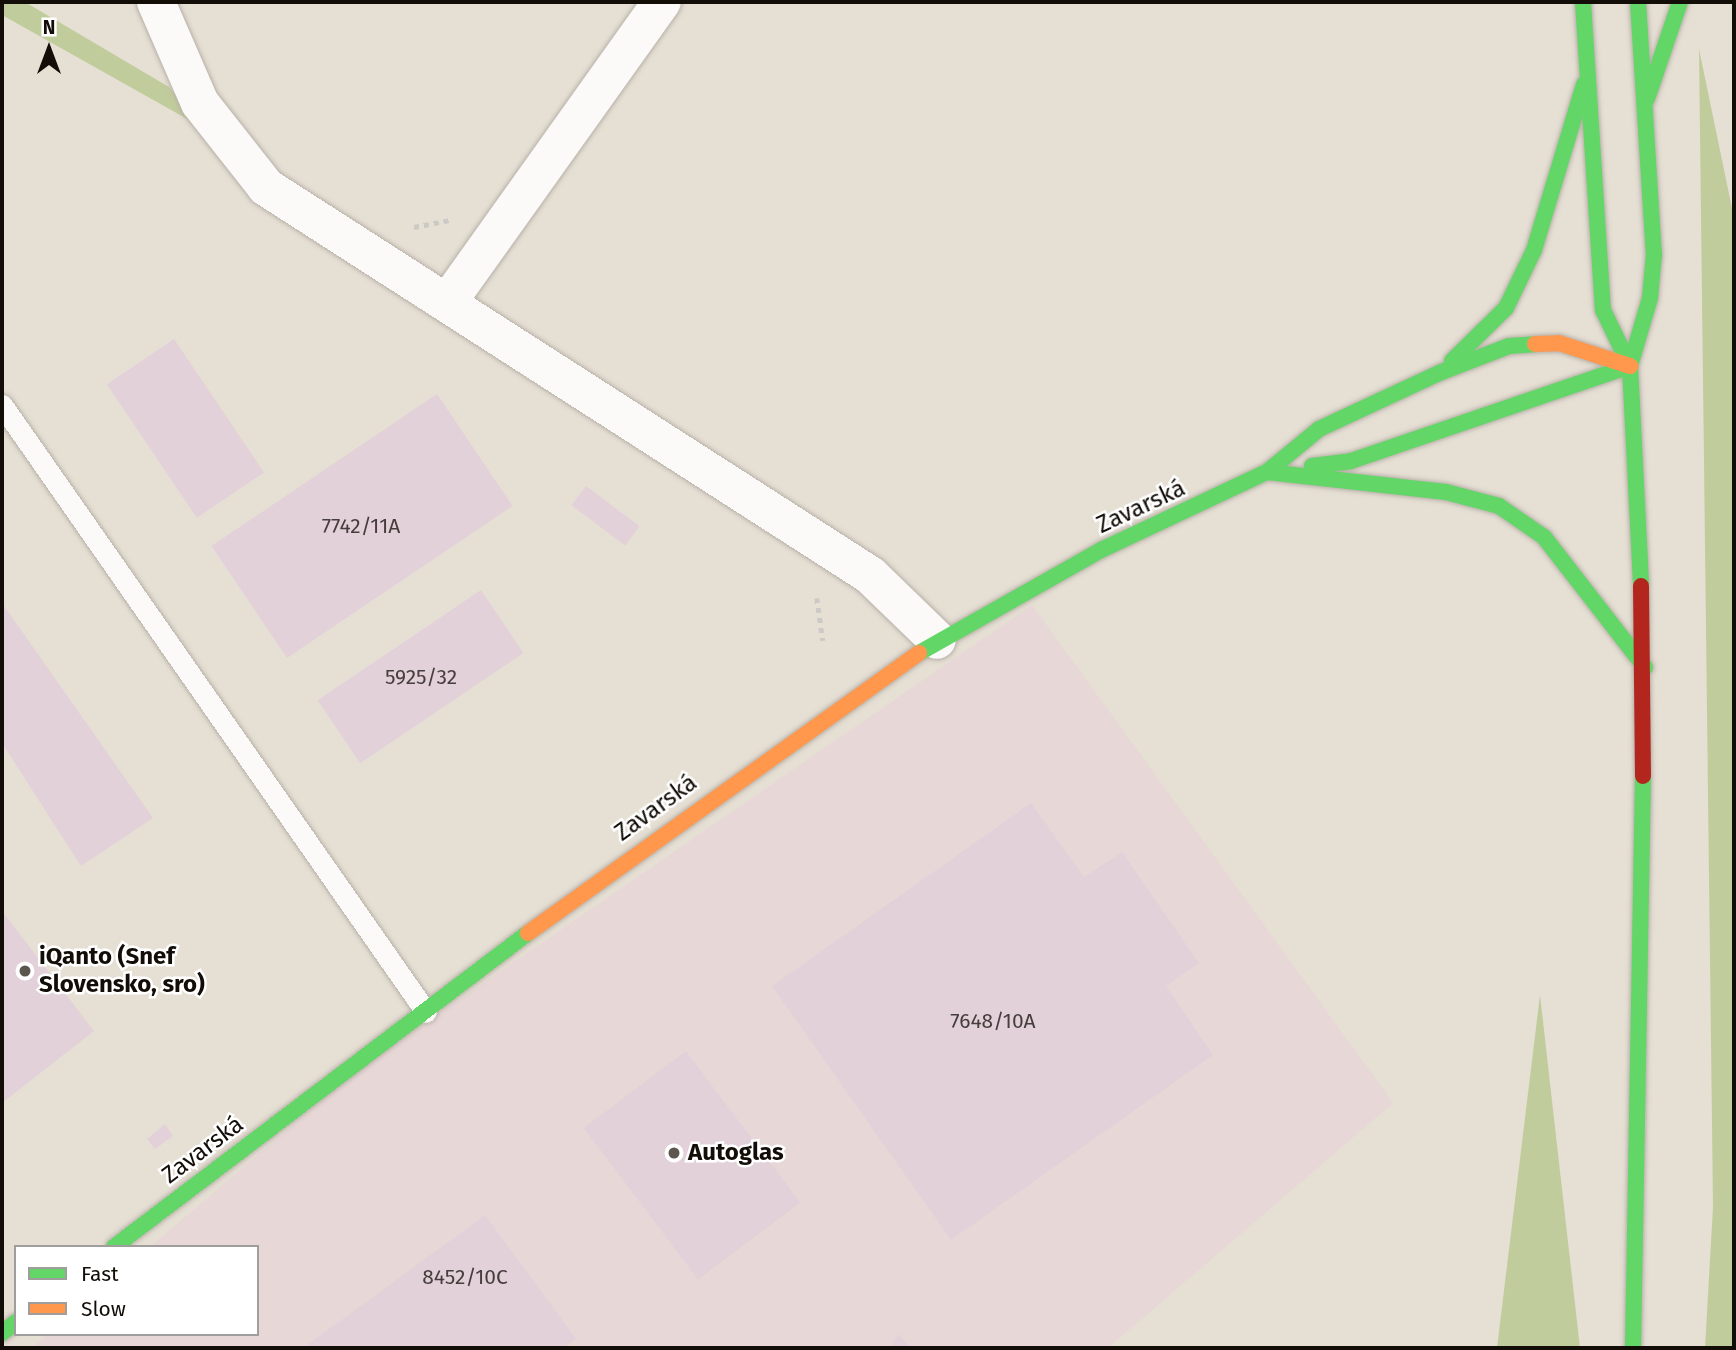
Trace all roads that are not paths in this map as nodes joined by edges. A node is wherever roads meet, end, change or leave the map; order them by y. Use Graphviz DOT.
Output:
graph roads {
  1 [pos="156,2"];
  2 [pos="662,2"];
  3 [pos="1583,2"];
  4 [pos="1638,2"];
  5 [pos="1680,2"];
  6 [pos="1587,71"];
  7 [pos="1647,99"];
  8 [pos="447,303"];
  9 [pos="1630,366"];
  10 [pos="1439,373"];
  11 [pos="2,405"];
  12 [pos="1267,472"];
  13 [pos="937,640"];
  14 [pos="1645,667"];
  15 [pos="426,1012"];
  16 [pos="117,1245"];
  17 [pos="1633,1348"];
  1 -- 8 [label="street"];
  2 -- 8 [label="street"];
  3 -- 6 [label="street"];
  4 -- 7 [label="street"];
  5 -- 7 [label="street"];
  6 -- 9 [label="street"];
  6 -- 10 [label="street"];
  7 -- 9 [label="street"];
  8 -- 13 [label="street"];
  9 -- 10 [label="street, Zavarská"];
  9 -- 12 [label="street, Zavarská"];
  9 -- 14 [label="street"];
  10 -- 12 [label="street, Zavarská"];
  11 -- 15 [label="lane"];
  12 -- 13 [label="street, Zavarská"];
  12 -- 14 [label="street"];
  13 -- 15 [label="street, Zavarská"];
  14 -- 17 [label="street"];
  15 -- 16 [label="street, Zavarská"];
}
